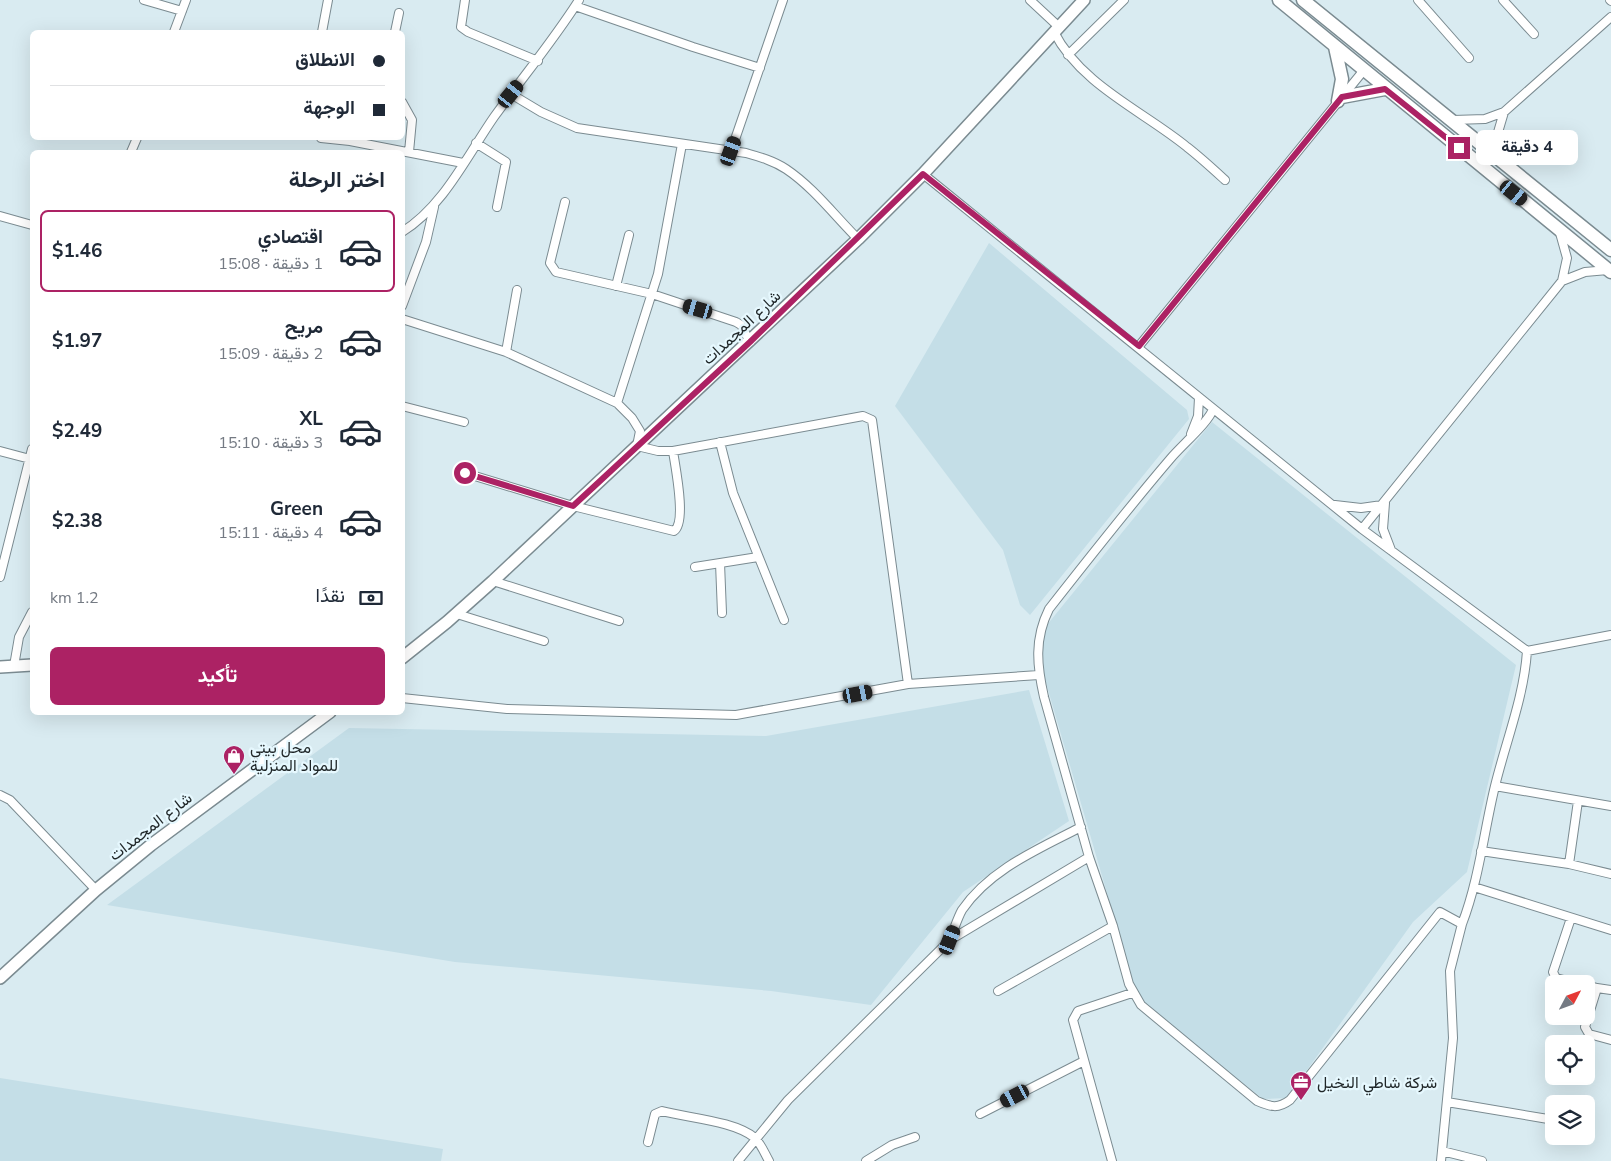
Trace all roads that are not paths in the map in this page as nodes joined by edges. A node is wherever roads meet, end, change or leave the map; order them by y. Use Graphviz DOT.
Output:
graph roads {
  1 [pos="144,0"];
  2 [pos="186,0"];
  3 [pos="328,0"];
  4 [pos="465,0"];
  5 [pos="1030,0"];
  6 [pos="1084,0"];
  7 [pos="1124,0"];
  8 [pos="1278,0"];
  9 [pos="1303,0"];
  10 [pos="1418,0"];
  11 [pos="1503,0"];
  12 [pos="780,1"];
  13 [pos="577,3"];
  14 [pos="182,11"];
  15 [pos="399,13"];
  16 [pos="1611,17"];
  17 [pos="175,30"];
  18 [pos="322,30"];
  19 [pos="395,30"];
  20 [pos="1057,30"];
  21 [pos="1534,34"];
  22 [pos="1335,47"];
  23 [pos="1068,55"];
  24 [pos="1469,58"];
  25 [pos="538,61"];
  26 [pos="760,68"];
  27 [pos="1364,70"];
  28 [pos="1385,89"];
  29 [pos="511,94"];
  30 [pos="1340,99"];
  31 [pos="405,107"];
  32 [pos="1504,112"];
  33 [pos="1449,119"];
  34 [pos="334,140"];
  35 [pos="476,143"];
  36 [pos="682,144"];
  37 [pos="396,150"];
  38 [pos="405,151"];
  39 [pos="731,151"];
  40 [pos="409,152"];
  41 [pos="1495,156"];
  42 [pos="463,163"];
  43 [pos="923,174"];
  44 [pos="1225,180"];
  45 [pos="565,202"];
  46 [pos="434,207"];
  47 [pos="497,207"];
  48 [pos="0,216"];
  49 [pos="30,224"];
  50 [pos="405,230"];
  51 [pos="1558,230"];
  52 [pos="629,235"];
  53 [pos="858,239"];
  54 [pos="1611,250"];
  55 [pos="1610,271"];
  56 [pos="1562,281"];
  57 [pos="616,286"];
  58 [pos="517,290"];
  59 [pos="652,294"];
  60 [pos="405,298"];
  61 [pos="405,320"];
  62 [pos="750,342"];
  63 [pos="1139,346"];
  64 [pos="506,352"];
  65 [pos="1199,398"];
  66 [pos="617,403"];
  67 [pos="405,407"];
  68 [pos="1213,409"];
  69 [pos="464,422"];
  70 [pos="1190,436"];
  71 [pos="720,442"];
  72 [pos="637,446"];
  73 [pos="0,451"];
  74 [pos="672,451"];
  75 [pos="30,459"];
  76 [pos="465,473"];
  77 [pos="1384,502"];
  78 [pos="1332,504"];
  79 [pos="573,506"];
  80 [pos="1362,529"];
  81 [pos="1391,550"];
  82 [pos="758,557"];
  83 [pos="720,563"];
  84 [pos="695,567"];
  85 [pos="0,577"];
  86 [pos="493,581"];
  87 [pos="722,613"];
  88 [pos="457,614"];
  89 [pos="30,616"];
  90 [pos="784,620"];
  91 [pos="619,621"];
  92 [pos="1611,635"];
  93 [pos="544,641"];
  94 [pos="1527,651"];
  95 [pos="405,656"];
  96 [pos="30,665"];
  97 [pos="14,666"];
  98 [pos="0,667"];
  99 [pos="1039,675"];
  100 [pos="908,684"];
  101 [pos="405,698"];
  102 [pos="326,715"];
  103 [pos="1495,786"];
  104 [pos="0,795"];
  105 [pos="1578,801"];
  106 [pos="1611,806"];
  107 [pos="1081,827"];
  108 [pos="1481,850"];
  109 [pos="1089,857"];
  110 [pos="1569,864"];
  111 [pos="1611,874"];
  112 [pos="1474,888"];
  113 [pos="96,890"];
  114 [pos="1571,918"];
  115 [pos="1462,924"];
  116 [pos="1113,926"];
  117 [pos="1611,930"];
  118 [pos="950,940"];
  119 [pos="1554,975"];
  120 [pos="0,978"];
  121 [pos="1597,988"];
  122 [pos="1611,990"];
  123 [pos="998,992"];
  124 [pos="1132,993"];
  125 [pos="1611,1040"];
  126 [pos="1084,1061"];
  127 [pos="1447,1102"];
  128 [pos="980,1114"];
  129 [pos="1545,1118"];
  130 [pos="915,1137"];
  131 [pos="756,1139"];
  132 [pos="648,1142"];
  133 [pos="1442,1151"];
  134 [pos="738,1161"];
  135 [pos="769,1161"];
  136 [pos="866,1161"];
  137 [pos="1112,1161"];
  138 [pos="1441,1161"];
  139 [pos="1482,1161"];
  1 -- 14 [label="street"];
  2 -- 14 [label="street"];
  3 -- 18 [label="street"];
  4 -- 25 [label="street"];
  5 -- 20 [label="street"];
  6 -- 20 [label="main road, شارع المجمدات"];
  7 -- 23 [label="street"];
  8 -- 22 [label="main road"];
  9 -- 33 [label="main road"];
  10 -- 24 [label="street"];
  11 -- 21 [label="street"];
  12 -- 26 [label="street"];
  13 -- 25 [label="street"];
  13 -- 26 [label="street"];
  14 -- 17 [label="street"];
  15 -- 19 [label="street"];
  16 -- 32 [label="street"];
  20 -- 23 [label="street"];
  20 -- 43 [label="main road, شارع المجمدات"];
  22 -- 27 [label="main road"];
  22 -- 30 [label="main road"];
  23 -- 44 [label="street"];
  25 -- 29 [label="street"];
  26 -- 39 [label="street"];
  27 -- 28 [label="main road"];
  27 -- 30 [label="street"];
  28 -- 30 [label="main road"];
  28 -- 51 [label="main road"];
  29 -- 35 [label="street"];
  29 -- 36 [label="street"];
  30 -- 63 [label="street"];
  31 -- 40 [label="street"];
  32 -- 33 [label="street"];
  32 -- 41 [label="street"];
  33 -- 41 [label="main road"];
  34 -- 37 [label="street"];
  35 -- 42 [label="street"];
  35 -- 47 [label="street"];
  36 -- 39 [label="street"];
  36 -- 59 [label="street"];
  38 -- 40 [label="street"];
  39 -- 53 [label="street"];
  40 -- 42 [label="street"];
  41 -- 54 [label="main road"];
  42 -- 46 [label="street"];
  43 -- 53 [label="main road, شارع المجمدات"];
  43 -- 63 [label="street"];
  45 -- 57 [label="street"];
  46 -- 50 [label="street"];
  46 -- 60 [label="street"];
  48 -- 49 [label="street"];
  51 -- 55 [label="main road"];
  51 -- 56 [label="street"];
  52 -- 57 [label="street"];
  53 -- 62 [label="main road, شارع المجمدات"];
  55 -- 56 [label="street"];
  56 -- 77 [label="street"];
  57 -- 59 [label="street"];
  58 -- 64 [label="street"];
  59 -- 62 [label="street"];
  59 -- 66 [label="street"];
  61 -- 64 [label="street"];
  62 -- 72 [label="main road, شارع المجمدات"];
  63 -- 65 [label="street"];
  64 -- 66 [label="street"];
  65 -- 68 [label="street"];
  65 -- 70 [label="street"];
  66 -- 72 [label="street"];
  67 -- 69 [label="street"];
  68 -- 70 [label="street"];
  68 -- 78 [label="street"];
  70 -- 99 [label="street"];
  71 -- 74 [label="street"];
  71 -- 82 [label="street"];
  71 -- 100 [label="street"];
  72 -- 74 [label="street"];
  72 -- 79 [label="main road, شارع المجمدات"];
  73 -- 75 [label="street"];
  74 -- 79 [label="street"];
  75 -- 85 [label="street"];
  76 -- 79 [label="street"];
  77 -- 78 [label="street"];
  77 -- 80 [label="street"];
  77 -- 81 [label="street"];
  78 -- 80 [label="street"];
  79 -- 86 [label="main road, شارع المجمدات"];
  80 -- 81 [label="street"];
  81 -- 94 [label="street"];
  82 -- 83 [label="street"];
  82 -- 90 [label="street"];
  83 -- 84 [label="street"];
  83 -- 87 [label="street"];
  86 -- 88 [label="main road, شارع المجمدات"];
  86 -- 91 [label="street"];
  88 -- 93 [label="street"];
  88 -- 95 [label="main road, شارع المجمدات"];
  89 -- 97 [label="street"];
  92 -- 94 [label="street"];
  94 -- 103 [label="street"];
  96 -- 97 [label="main road"];
  97 -- 98 [label="main road"];
  99 -- 100 [label="street"];
  99 -- 107 [label="street"];
  100 -- 101 [label="street"];
  102 -- 113 [label="main road, شارع المجمدات"];
  103 -- 105 [label="street"];
  103 -- 108 [label="street"];
  104 -- 113 [label="street"];
  105 -- 106 [label="street"];
  105 -- 110 [label="street"];
  107 -- 109 [label="street"];
  107 -- 118 [label="street"];
  108 -- 110 [label="street"];
  108 -- 112 [label="street"];
  109 -- 116 [label="street"];
  109 -- 118 [label="street"];
  110 -- 111 [label="street"];
  112 -- 114 [label="street"];
  112 -- 115 [label="street"];
  113 -- 120 [label="main road, شارع المجمدات"];
  114 -- 117 [label="street"];
  114 -- 119 [label="street"];
  115 -- 124 [label="street"];
  115 -- 127 [label="street"];
  116 -- 123 [label="street"];
  116 -- 124 [label="street"];
  118 -- 131 [label="street"];
  121 -- 122 [label="street"];
  121 -- 125 [label="street"];
  124 -- 126 [label="street"];
  126 -- 128 [label="street"];
  126 -- 137 [label="street"];
  127 -- 129 [label="street"];
  127 -- 133 [label="street"];
  130 -- 136 [label="street"];
  131 -- 132 [label="street"];
  131 -- 134 [label="street"];
  131 -- 135 [label="street"];
  133 -- 138 [label="street"];
  133 -- 139 [label="street"];
}
